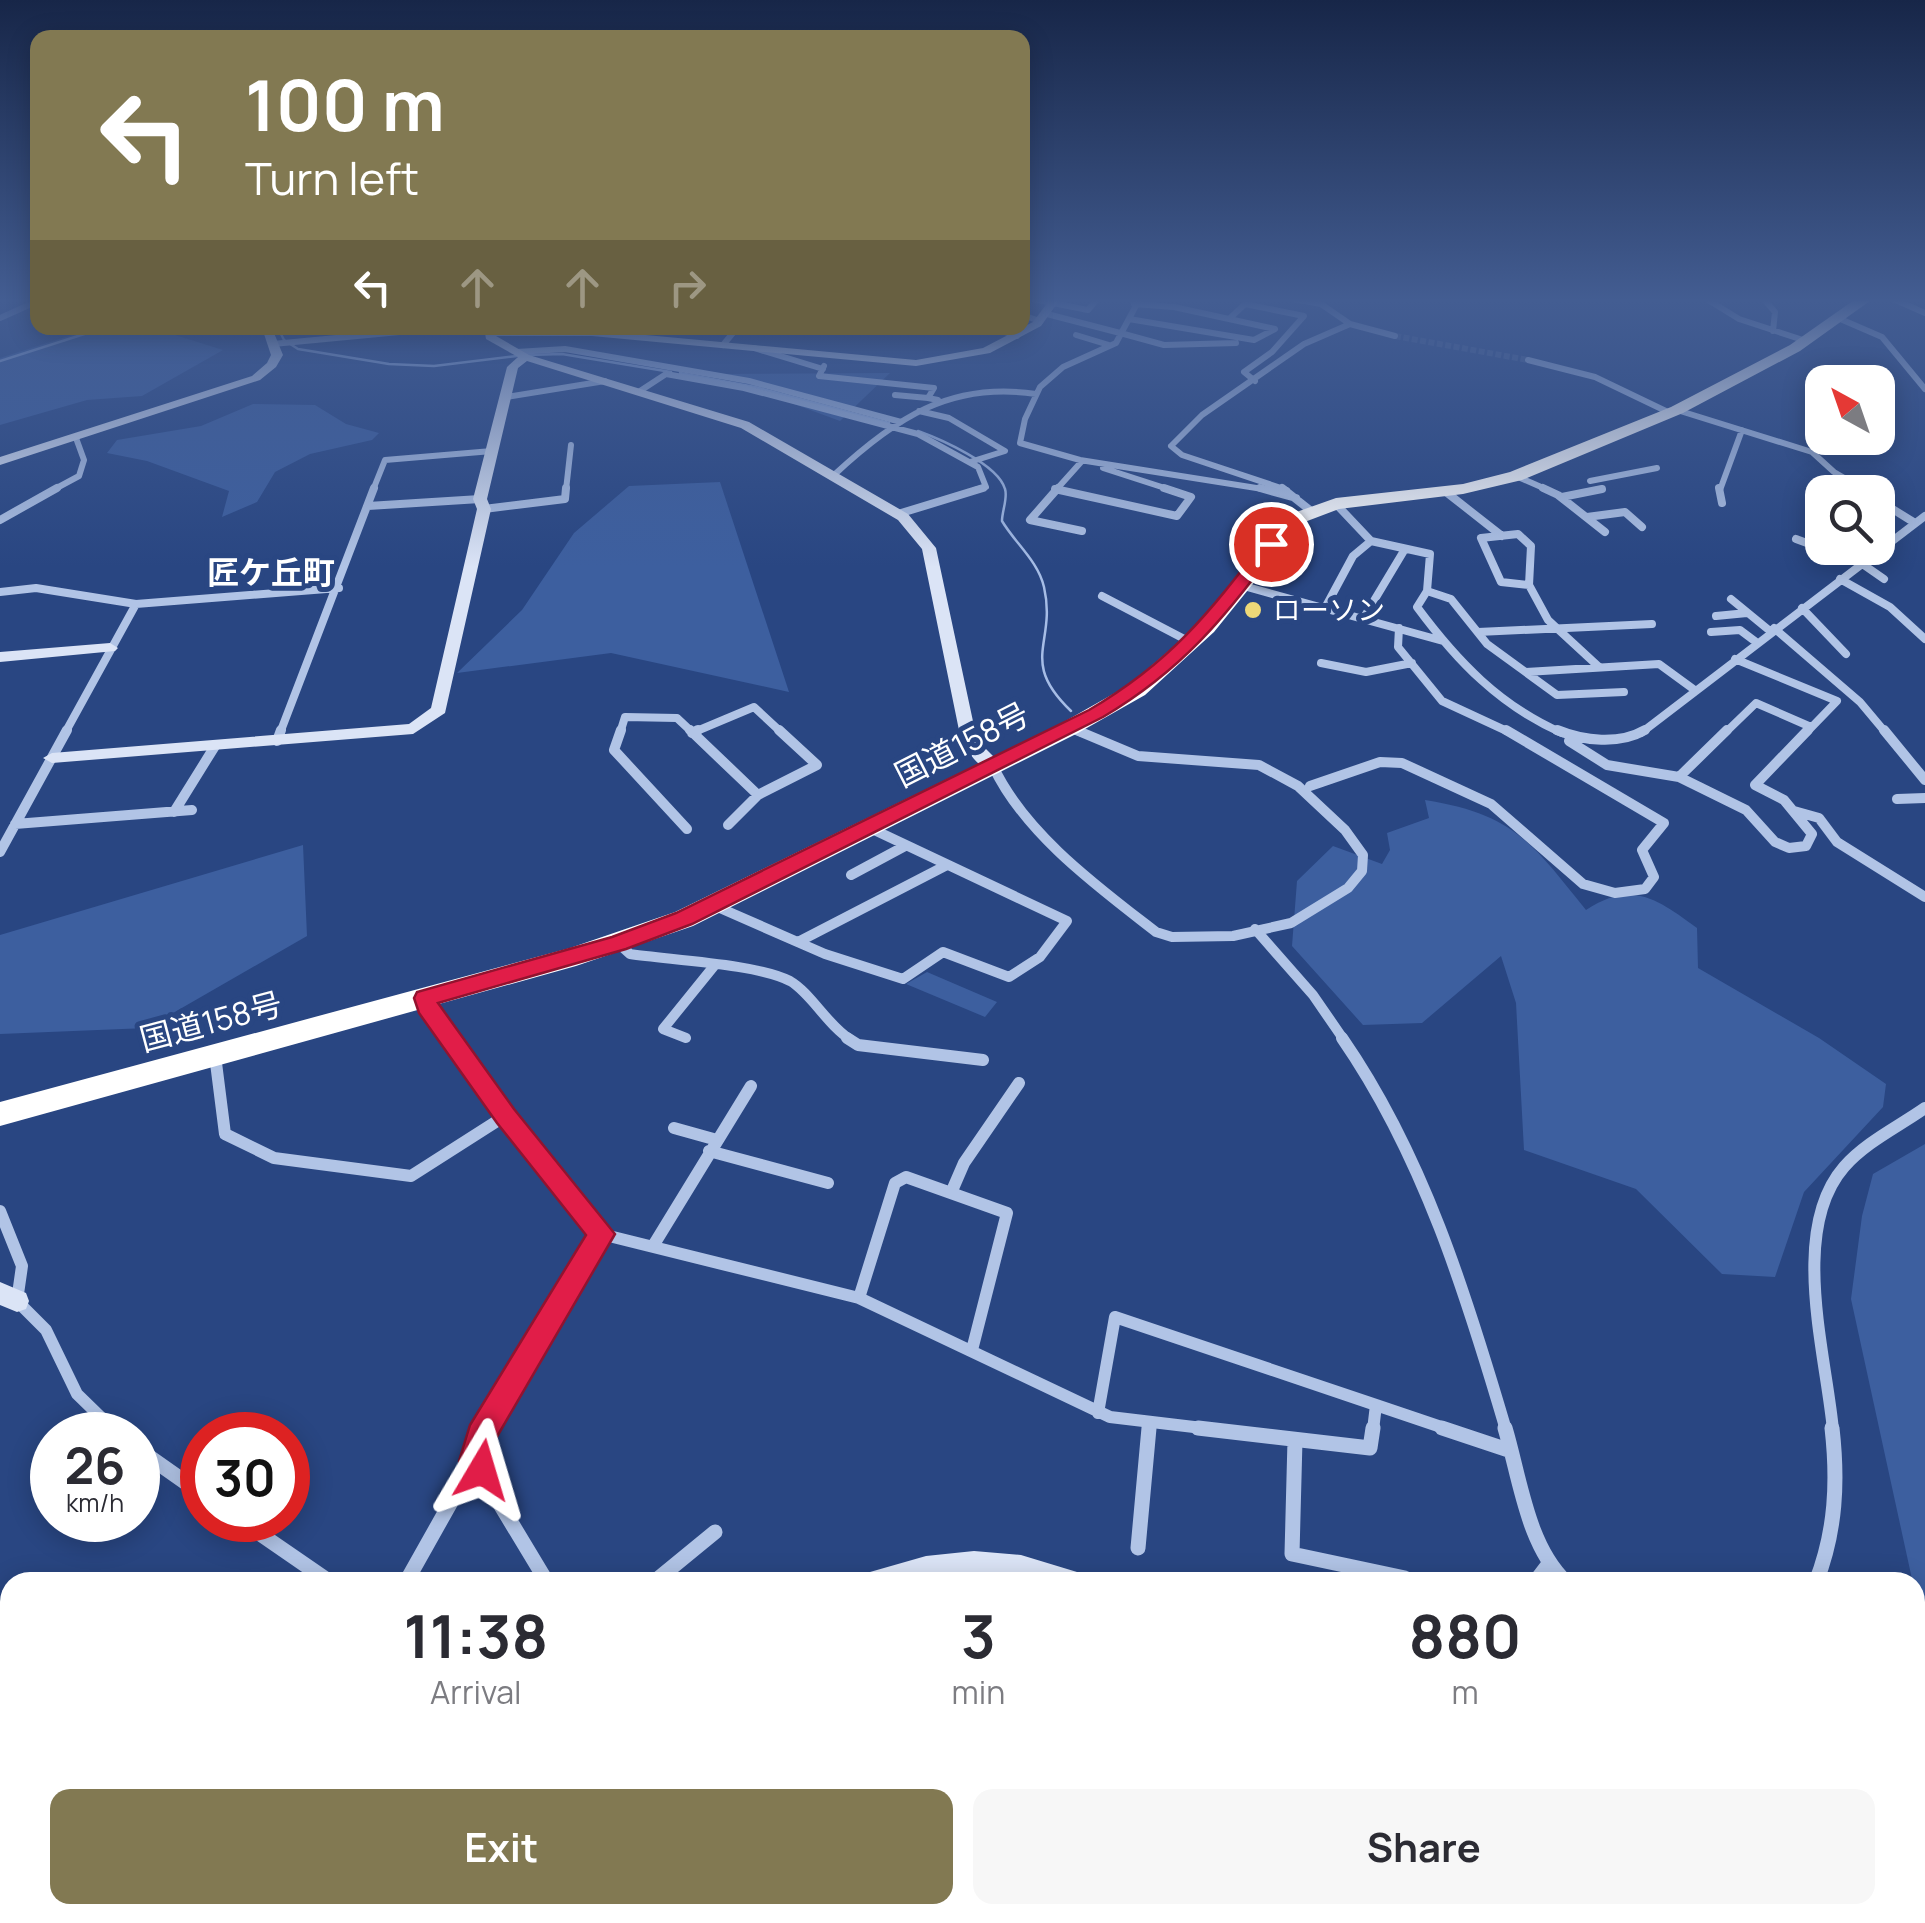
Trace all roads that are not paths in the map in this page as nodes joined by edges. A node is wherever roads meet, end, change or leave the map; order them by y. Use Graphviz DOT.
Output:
graph roads {
  1 [pos="227,388"];
  2 [pos="508,388"];
  3 [pos="560,388"];
  4 [pos="630,388"];
  5 [pos="645,388"];
  6 [pos="743,388"];
  7 [pos="772,388"];
  8 [pos="931,388"];
  9 [pos="992,388"];
  10 [pos="999,388"];
  11 [pos="1040,388"];
  12 [pos="1244,388"];
  13 [pos="1621,388"];
  14 [pos="1717,388"];
  15 [pos="640,391"];
  16 [pos="1036,394"];
  17 [pos="895,395"];
  18 [pos="506,397"];
  19 [pos="928,398"];
  20 [pos="940,400"];
  21 [pos="917,411"];
  22 [pos="1673,411"];
  23 [pos="897,425"];
  24 [pos="1742,430"];
  25 [pos="76,438"];
  26 [pos="570,446"];
  27 [pos="492,452"];
  28 [pos="1080,460"];
  29 [pos="0,461"];
  30 [pos="969,462"];
  31 [pos="1657,468"];
  32 [pos="834,475"];
  33 [pos="1839,475"];
  34 [pos="1516,476"];
  35 [pos="1055,489"];
  36 [pos="1446,492"];
  37 [pos="1562,498"];
  38 [pos="1722,502"];
  39 [pos="482,504"];
  40 [pos="1336,504"];
  41 [pos="1304,505"];
  42 [pos="368,506"];
  43 [pos="1895,511"];
  44 [pos="898,514"];
  45 [pos="1925,516"];
  46 [pos="1587,518"];
  47 [pos="0,520"];
  48 [pos="1915,523"];
  49 [pos="1642,527"];
  50 [pos="1082,532"];
  51 [pos="1605,532"];
  52 [pos="1502,536"];
  53 [pos="1895,538"];
  54 [pos="1796,539"];
  55 [pos="1371,541"];
  56 [pos="1805,542"];
  57 [pos="1405,549"];
  58 [pos="1858,565"];
  59 [pos="1864,565"];
  60 [pos="1840,579"];
  61 [pos="1884,580"];
  62 [pos="1240,585"];
  63 [pos="1529,585"];
  64 [pos="339,588"];
  65 [pos="1427,591"];
  66 [pos="0,592"];
  67 [pos="1102,596"];
  68 [pos="1731,600"];
  69 [pos="136,604"];
  70 [pos="1325,608"];
  71 [pos="1802,608"];
  72 [pos="1747,613"];
  73 [pos="1716,616"];
  74 [pos="1363,618"];
  75 [pos="1652,624"];
  76 [pos="1399,628"];
  77 [pos="1558,628"];
  78 [pos="1772,630"];
  79 [pos="1478,632"];
  80 [pos="1712,632"];
  81 [pos="1925,639"];
  82 [pos="1444,641"];
  83 [pos="1756,642"];
  84 [pos="1192,643"];
  85 [pos="110,648"];
  86 [pos="1846,654"];
  87 [pos="0,657"];
  88 [pos="1735,660"];
  89 [pos="1321,664"];
  90 [pos="1412,664"];
  91 [pos="1599,666"];
  92 [pos="1525,672"];
  93 [pos="1696,691"];
  94 [pos="1624,692"];
  95 [pos="1811,727"];
  96 [pos="1070,728"];
  97 [pos="692,733"];
  98 [pos="1569,738"];
  99 [pos="278,741"];
  100 [pos="216,746"];
  101 [pos="1547,754"];
  102 [pos="52,758"];
  103 [pos="993,766"];
  104 [pos="1679,777"];
  105 [pos="1925,780"];
  106 [pos="1310,786"];
  107 [pos="758,796"];
  108 [pos="1897,798"];
  109 [pos="1925,798"];
  110 [pos="192,810"];
  111 [pos="1793,810"];
  112 [pos="174,812"];
  113 [pos="16,824"];
  114 [pos="728,825"];
  115 [pos="869,828"];
  116 [pos="687,829"];
  117 [pos="905,846"];
  118 [pos="0,852"];
  119 [pos="946,866"];
  120 [pos="851,876"];
  121 [pos="1925,898"];
  122 [pos="713,905"];
  123 [pos="1256,929"];
  124 [pos="798,942"];
  125 [pos="618,943"];
  126 [pos="714,966"];
  127 [pos="425,998"];
  128 [pos="686,1038"];
  129 [pos="215,1054"];
  130 [pos="983,1060"];
  131 [pos="1018,1083"];
  132 [pos="750,1086"];
  133 [pos="1925,1108"];
  134 [pos="0,1114"];
  135 [pos="506,1116"];
  136 [pos="674,1128"];
  137 [pos="713,1145"];
  138 [pos="828,1182"];
  139 [pos="952,1193"];
  140 [pos="0,1211"];
  141 [pos="601,1234"];
  142 [pos="653,1246"];
  143 [pos="9,1297"];
  144 [pos="859,1298"];
  145 [pos="972,1350"];
  146 [pos="1376,1405"];
  147 [pos="95,1412"];
  148 [pos="1098,1413"];
  149 [pos="1150,1422"];
  150 [pos="1295,1440"];
  151 [pos="1511,1451"];
  152 [pos="474,1461"];
  153 [pos="716,1532"];
  154 [pos="272,1542"];
  155 [pos="1138,1548"];
  156 [pos="1548,1565"];
  157 [pos="315,1572"];
  158 [pos="412,1572"];
  159 [pos="540,1572"];
  160 [pos="666,1572"];
  161 [pos="917,1572"];
  162 [pos="1031,1572"];
  163 [pos="1377,1572"];
  164 [pos="1543,1572"];
  165 [pos="1555,1572"];
  166 [pos="1820,1572"];
  1 -- 25 [label="street"];
  2 -- 18 [label="street"];
  3 -- 18 [label="street"];
  4 -- 15 [label="street"];
  5 -- 15 [label="street"];
  6 -- 23 [label="street"];
  7 -- 23 [label="street"];
  8 -- 19 [label="street"];
  9 -- 20 [label="street"];
  10 -- 16 [label="street"];
  11 -- 16 [label="street"];
  12 -- 41 [label="street"];
  13 -- 22 [label="street"];
  14 -- 22 [label="highway, 国道158号"];
  15 -- 32 [label="street"];
  16 -- 28 [label="street"];
  17 -- 19 [label="street"];
  18 -- 27 [label="street"];
  19 -- 20 [label="street"];
  20 -- 21 [label="street"];
  21 -- 23 [label="street"];
  21 -- 30 [label="street"];
  22 -- 24 [label="street"];
  22 -- 34 [label="highway, 国道158号"];
  23 -- 30 [label="street"];
  23 -- 32 [label="street"];
  24 -- 33 [label="street"];
  24 -- 38 [label="street"];
  25 -- 29 [label="street"];
  25 -- 47 [label="street"];
  26 -- 39 [label="street"];
  27 -- 39 [label="street"];
  27 -- 42 [label="street"];
  28 -- 35 [label="street"];
  28 -- 35 [label="street"];
  28 -- 41 [label="street"];
  30 -- 44 [label="street"];
  31 -- 37 [label="street"];
  32 -- 44 [label="street"];
  34 -- 36 [label="highway, 国道158号"];
  34 -- 37 [label="street"];
  35 -- 50 [label="street"];
  36 -- 40 [label="highway, 国道158号"];
  36 -- 52 [label="street"];
  37 -- 46 [label="street"];
  39 -- 42 [label="street"];
  39 -- 99 [label="street"];
  40 -- 41 [label="highway, 国道158号"];
  40 -- 55 [label="street"];
  41 -- 62 [label="highway, 国道158号"];
  42 -- 64 [label="street"];
  43 -- 48 [label="street"];
  44 -- 103 [label="street"];
  45 -- 48 [label="street"];
  46 -- 49 [label="street"];
  46 -- 51 [label="street"];
  48 -- 53 [label="street"];
  52 -- 63 [label="street"];
  52 -- 63 [label="street"];
  54 -- 56 [label="street"];
  55 -- 57 [label="street"];
  55 -- 70 [label="street"];
  57 -- 65 [label="street"];
  57 -- 74 [label="street"];
  58 -- 60 [label="street"];
  59 -- 61 [label="street"];
  60 -- 71 [label="street"];
  60 -- 81 [label="street"];
  62 -- 70 [label="street"];
  62 -- 84 [label="highway, 国道158号"];
  63 -- 77 [label="street"];
  64 -- 69 [label="street"];
  64 -- 99 [label="street"];
  65 -- 79 [label="street"];
  65 -- 82 [label="street"];
  66 -- 69 [label="street"];
  67 -- 84 [label="street"];
  68 -- 72 [label="street"];
  69 -- 85 [label="street"];
  70 -- 74 [label="street"];
  71 -- 78 [label="street"];
  71 -- 86 [label="street"];
  72 -- 73 [label="street"];
  72 -- 78 [label="street"];
  74 -- 76 [label="street"];
  75 -- 77 [label="street"];
  76 -- 82 [label="street"];
  76 -- 90 [label="street"];
  77 -- 79 [label="street"];
  77 -- 91 [label="street"];
  78 -- 83 [label="street"];
  78 -- 105 [label="street"];
  79 -- 92 [label="street"];
  80 -- 83 [label="street"];
  82 -- 98 [label="street"];
  83 -- 88 [label="street"];
  84 -- 96 [label="highway, 国道158号"];
  85 -- 87 [label="street"];
  85 -- 102 [label="street"];
  88 -- 93 [label="street"];
  88 -- 95 [label="street"];
  89 -- 90 [label="street"];
  90 -- 101 [label="street"];
  91 -- 92 [label="street"];
  91 -- 93 [label="street"];
  92 -- 94 [label="street"];
  93 -- 98 [label="street"];
  95 -- 104 [label="street"];
  95 -- 111 [label="street"];
  96 -- 103 [label="highway, 国道158号"];
  96 -- 123 [label="street"];
  97 -- 107 [label="street"];
  97 -- 107 [label="street"];
  97 -- 116 [label="street"];
  98 -- 101 [label="street"];
  98 -- 104 [label="street"];
  99 -- 100 [label="street"];
  100 -- 102 [label="street"];
  100 -- 112 [label="street"];
  101 -- 106 [label="street"];
  102 -- 113 [label="street"];
  103 -- 115 [label="highway, 国道158号"];
  103 -- 123 [label="street"];
  104 -- 111 [label="street"];
  107 -- 114 [label="street"];
  108 -- 109 [label="street"];
  110 -- 112 [label="street"];
  111 -- 121 [label="street"];
  112 -- 113 [label="street"];
  113 -- 118 [label="street"];
  115 -- 117 [label="street"];
  115 -- 122 [label="highway, 国道158号"];
  117 -- 119 [label="street"];
  117 -- 120 [label="street"];
  119 -- 124 [label="street"];
  119 -- 124 [label="street"];
  122 -- 124 [label="street"];
  122 -- 125 [label="highway, 国道158号"];
  123 -- 151 [label="street"];
  125 -- 126 [label="street"];
  125 -- 127 [label="highway, 国道158号"];
  126 -- 128 [label="street"];
  126 -- 130 [label="street"];
  127 -- 129 [label="highway, 国道158号"];
  127 -- 135 [label="street"];
  129 -- 134 [label="highway, 国道158号"];
  129 -- 135 [label="street"];
  131 -- 139 [label="street"];
  132 -- 137 [label="street"];
  133 -- 166 [label="street"];
  135 -- 141 [label="street"];
  136 -- 137 [label="street"];
  137 -- 138 [label="street"];
  137 -- 142 [label="street"];
  139 -- 144 [label="street"];
  139 -- 145 [label="street"];
  140 -- 143 [label="street"];
  141 -- 142 [label="street"];
  141 -- 152 [label="street"];
  142 -- 144 [label="street"];
  143 -- 147 [label="street"];
  144 -- 145 [label="street"];
  145 -- 148 [label="street"];
  146 -- 148 [label="street"];
  146 -- 150 [label="street"];
  146 -- 151 [label="street"];
  148 -- 149 [label="street"];
  149 -- 150 [label="street"];
  149 -- 155 [label="street"];
  150 -- 163 [label="street"];
  151 -- 156 [label="street"];
  152 -- 158 [label="street"];
  152 -- 159 [label="street"];
  153 -- 160 [label="street"];
  154 -- 157 [label="street"];
  156 -- 164 [label="street"];
  156 -- 165 [label="street"];
  161 -- 162 [label="street"];
}
